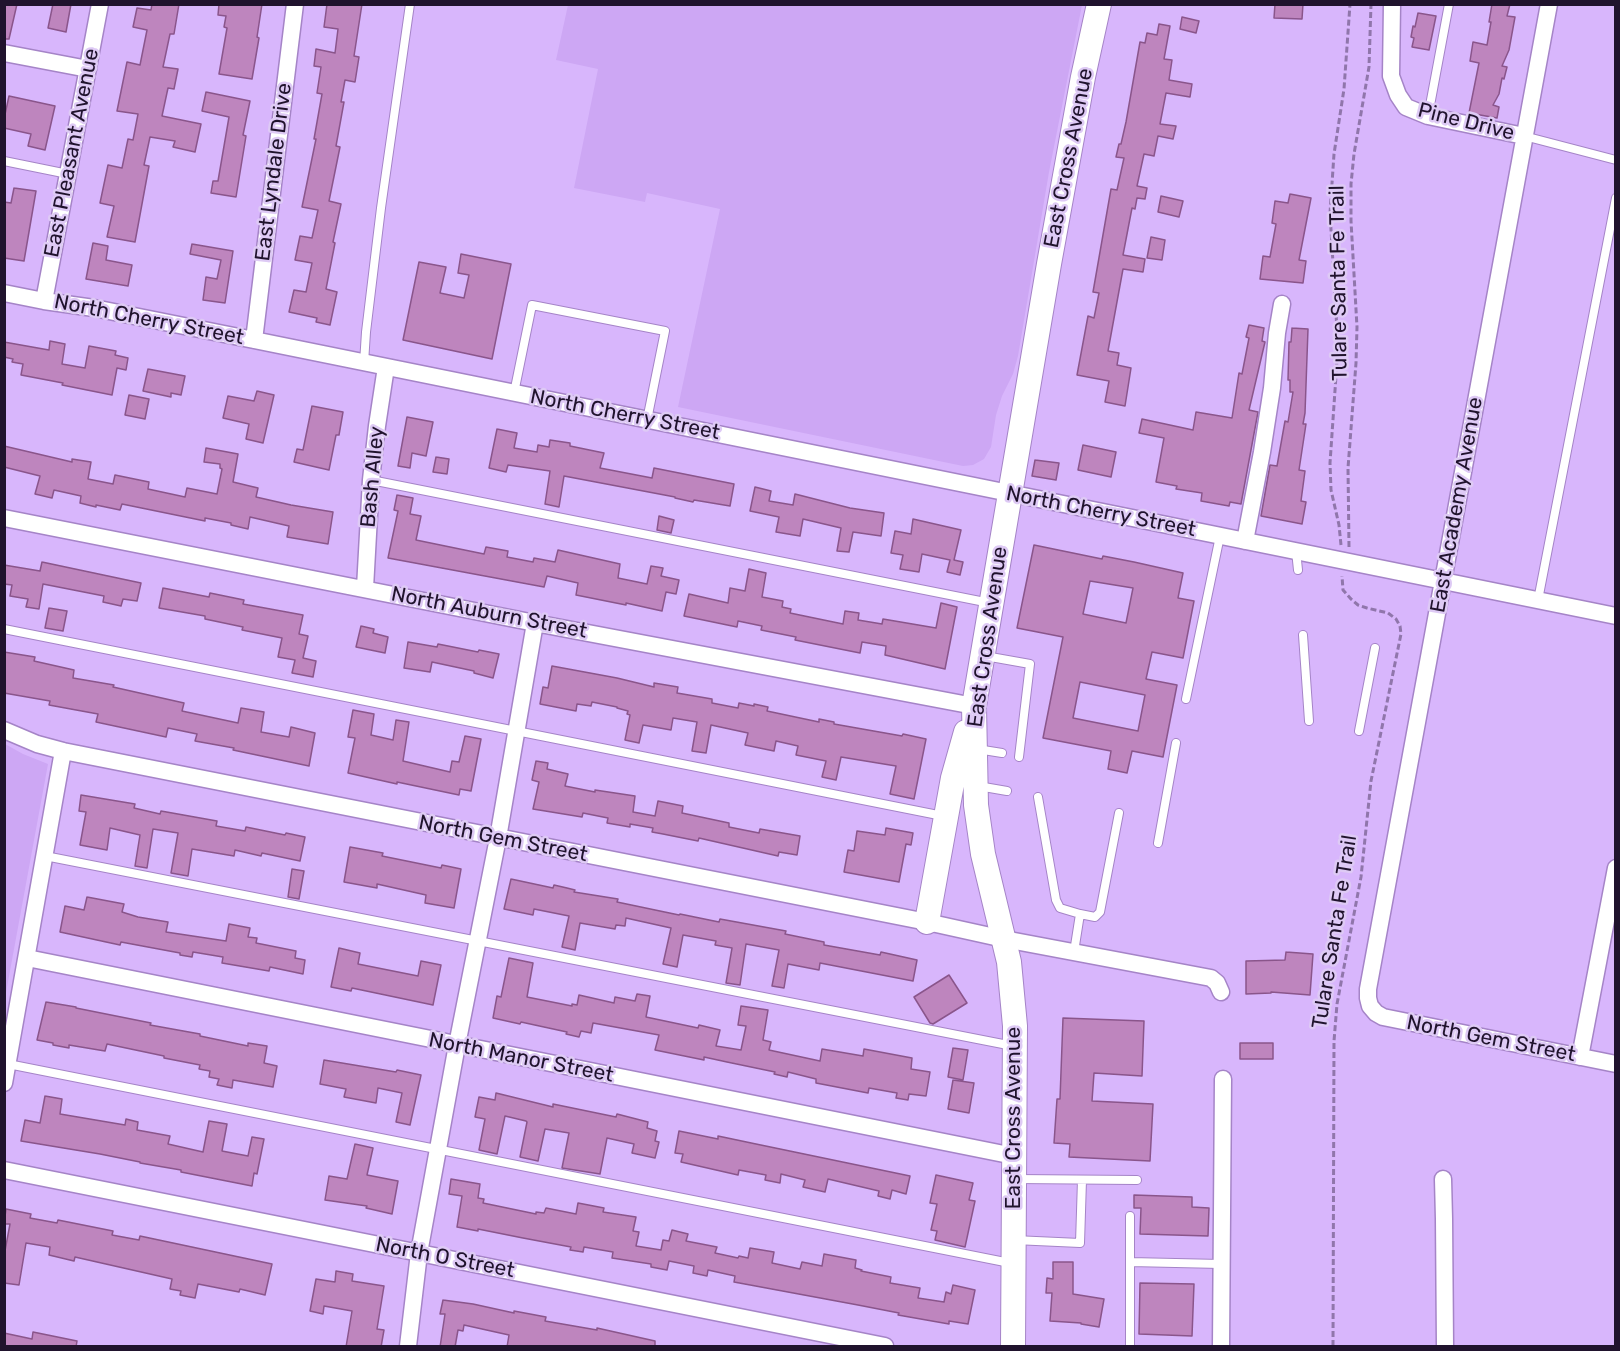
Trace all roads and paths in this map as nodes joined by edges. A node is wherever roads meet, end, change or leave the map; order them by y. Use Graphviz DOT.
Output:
graph roads {
  1 [pos="100,4"];
  2 [pos="295,4"];
  3 [pos="410,4"];
  4 [pos="1100,4"];
  5 [pos="1350,4"];
  6 [pos="1371,4"];
  7 [pos="1392,4"];
  8 [pos="1449,4"];
  9 [pos="1549,4"];
  10 [pos="4,53"];
  11 [pos="88,69"];
  12 [pos="1428,116"];
  13 [pos="1524,136"];
  14 [pos="1616,160"];
  15 [pos="4,161"];
  16 [pos="68,174"];
  17 [pos="1616,198"];
  18 [pos="4,293"];
  19 [pos="44,301"];
  20 [pos="1282,304"];
  21 [pos="254,340"];
  22 [pos="364,363"];
  23 [pos="386,367"];
  24 [pos="514,393"];
  25 [pos="647,420"];
  26 [pos="372,480"];
  27 [pos="1009,493"];
  28 [pos="4,518"];
  29 [pos="1220,536"];
  30 [pos="1245,541"];
  31 [pos="1296,551"];
  32 [pos="1342,561"];
  33 [pos="1298,570"];
  34 [pos="1443,581"];
  35 [pos="365,588"];
  36 [pos="1538,600"];
  37 [pos="991,603"];
  38 [pos="1616,616"];
  39 [pos="535,623"];
  40 [pos="4,628"];
  41 [pos="1303,634"];
  42 [pos="1375,648"];
  43 [pos="982,655"];
  44 [pos="1186,699"];
  45 [pos="974,706"];
  46 [pos="1309,721"];
  47 [pos="4,730"];
  48 [pos="516,730"];
  49 [pos="1359,731"];
  50 [pos="1176,743"];
  51 [pos="974,748"];
  52 [pos="63,751"];
  53 [pos="1002,753"];
  54 [pos="1019,756"];
  55 [pos="975,785"];
  56 [pos="1006,791"];
  57 [pos="1038,797"];
  58 [pos="1119,813"];
  59 [pos="946,817"];
  60 [pos="498,838"];
  61 [pos="1158,843"];
  62 [pos="45,856"];
  63 [pos="1616,868"];
  64 [pos="1080,914"];
  65 [pos="927,922"];
  66 [pos="1004,939"];
  67 [pos="477,942"];
  68 [pos="1074,952"];
  69 [pos="27,958"];
  70 [pos="1221,992"];
  71 [pos="1370,1006"];
  72 [pos="11,1013"];
  73 [pos="457,1045"];
  74 [pos="1015,1047"];
  75 [pos="1580,1057"];
  76 [pos="8,1064"];
  77 [pos="1616,1064"];
  78 [pos="1223,1079"];
  79 [pos="4,1083"];
  80 [pos="438,1149"];
  81 [pos="1014,1167"];
  82 [pos="4,1170"];
  83 [pos="1443,1179"];
  84 [pos="1082,1180"];
  85 [pos="1137,1180"];
  86 [pos="1130,1216"];
  87 [pos="1014,1252"];
  88 [pos="420,1253"];
  89 [pos="1131,1262"];
  90 [pos="1221,1264"];
  91 [pos="408,1347"];
  92 [pos="885,1347"];
  93 [pos="1013,1347"];
  94 [pos="1130,1347"];
  95 [pos="1221,1347"];
  96 [pos="1334,1347"];
  97 [pos="1445,1347"];
  1 -- 11 [label="street, East Pleasant Avenue"];
  2 -- 21 [label="street, East Lyndale Drive"];
  3 -- 22 [label="lane"];
  4 -- 27 [label="street, East Cross Avenue"];
  5 -- 32 [label="path, Tulare Santa Fe Trail"];
  6 -- 32 [label="path, Tulare Santa Fe Trail"];
  7 -- 12 [label="street, Pine Drive"];
  8 -- 12 [label="lane"];
  9 -- 13 [label="street, East Academy Avenue"];
  10 -- 11 [label="street"];
  11 -- 16 [label="street, East Pleasant Avenue"];
  12 -- 13 [label="street, Pine Drive"];
  13 -- 14 [label="lane"];
  13 -- 34 [label="street, East Academy Avenue"];
  15 -- 16 [label="lane"];
  16 -- 19 [label="street, East Pleasant Avenue"];
  17 -- 36 [label="lane"];
  18 -- 19 [label="street, North Cherry Street"];
  19 -- 21 [label="street, North Cherry Street"];
  20 -- 30 [label="street"];
  21 -- 22 [label="street, North Cherry Street"];
  22 -- 23 [label="street, North Cherry Street"];
  23 -- 24 [label="street, North Cherry Street"];
  23 -- 26 [label="street, Bash Alley"];
  24 -- 25 [label="street, North Cherry Street"];
  24 -- 25 [label="lane"];
  25 -- 27 [label="street, North Cherry Street"];
  26 -- 35 [label="street, Bash Alley"];
  26 -- 37 [label="lane"];
  27 -- 29 [label="street, North Cherry Street"];
  27 -- 37 [label="street, East Cross Avenue"];
  28 -- 35 [label="street, North Auburn Street"];
  29 -- 30 [label="street, North Cherry Street"];
  29 -- 44 [label="lane"];
  30 -- 31 [label="street, North Cherry Street"];
  31 -- 32 [label="street, North Cherry Street"];
  31 -- 33 [label="lane"];
  32 -- 34 [label="street, North Cherry Street"];
  32 -- 96 [label="path, Tulare Santa Fe Trail"];
  34 -- 36 [label="street, North Cherry Street"];
  34 -- 71 [label="street, East Academy Avenue"];
  35 -- 39 [label="street, North Auburn Street"];
  36 -- 38 [label="street, North Cherry Street"];
  37 -- 43 [label="street, East Cross Avenue"];
  39 -- 45 [label="street, North Auburn Street"];
  39 -- 48 [label="street"];
  40 -- 48 [label="lane"];
  41 -- 46 [label="lane"];
  42 -- 49 [label="lane"];
  43 -- 45 [label="street, East Cross Avenue"];
  43 -- 54 [label="lane"];
  45 -- 51 [label="street, East Cross Avenue"];
  45 -- 59 [label="street"];
  47 -- 52 [label="street, North Gem Street"];
  48 -- 59 [label="lane"];
  48 -- 60 [label="street"];
  50 -- 61 [label="lane"];
  51 -- 53 [label="lane"];
  51 -- 55 [label="street, East Cross Avenue"];
  52 -- 60 [label="street, North Gem Street"];
  52 -- 62 [label="street"];
  55 -- 56 [label="lane"];
  55 -- 66 [label="street, East Cross Avenue"];
  57 -- 64 [label="lane"];
  58 -- 64 [label="lane"];
  59 -- 65 [label="street"];
  60 -- 65 [label="street, North Gem Street"];
  60 -- 67 [label="street"];
  62 -- 67 [label="lane"];
  62 -- 69 [label="street"];
  63 -- 75 [label="street"];
  64 -- 68 [label="lane"];
  65 -- 66 [label="street, North Gem Street"];
  66 -- 68 [label="street, North Gem Street"];
  66 -- 74 [label="street, East Cross Avenue"];
  67 -- 73 [label="street"];
  67 -- 74 [label="lane"];
  68 -- 70 [label="street, North Gem Street"];
  69 -- 72 [label="street"];
  69 -- 73 [label="street, North Manor Street"];
  71 -- 75 [label="street, North Gem Street"];
  72 -- 76 [label="street"];
  73 -- 80 [label="street"];
  73 -- 81 [label="street, North Manor Street"];
  74 -- 81 [label="street, East Cross Avenue"];
  75 -- 77 [label="street, North Gem Street"];
  76 -- 79 [label="street"];
  76 -- 80 [label="lane"];
  78 -- 90 [label="street"];
  80 -- 87 [label="lane"];
  80 -- 88 [label="street"];
  81 -- 84 [label="lane"];
  81 -- 87 [label="street, East Cross Avenue"];
  82 -- 88 [label="street, North O Street"];
  83 -- 97 [label="street"];
  84 -- 85 [label="lane"];
  84 -- 87 [label="lane"];
  86 -- 89 [label="lane"];
  87 -- 93 [label="street, East Cross Avenue"];
  88 -- 91 [label="street"];
  88 -- 92 [label="street, North O Street"];
  89 -- 90 [label="lane"];
  89 -- 94 [label="lane"];
  90 -- 95 [label="street"];
}
